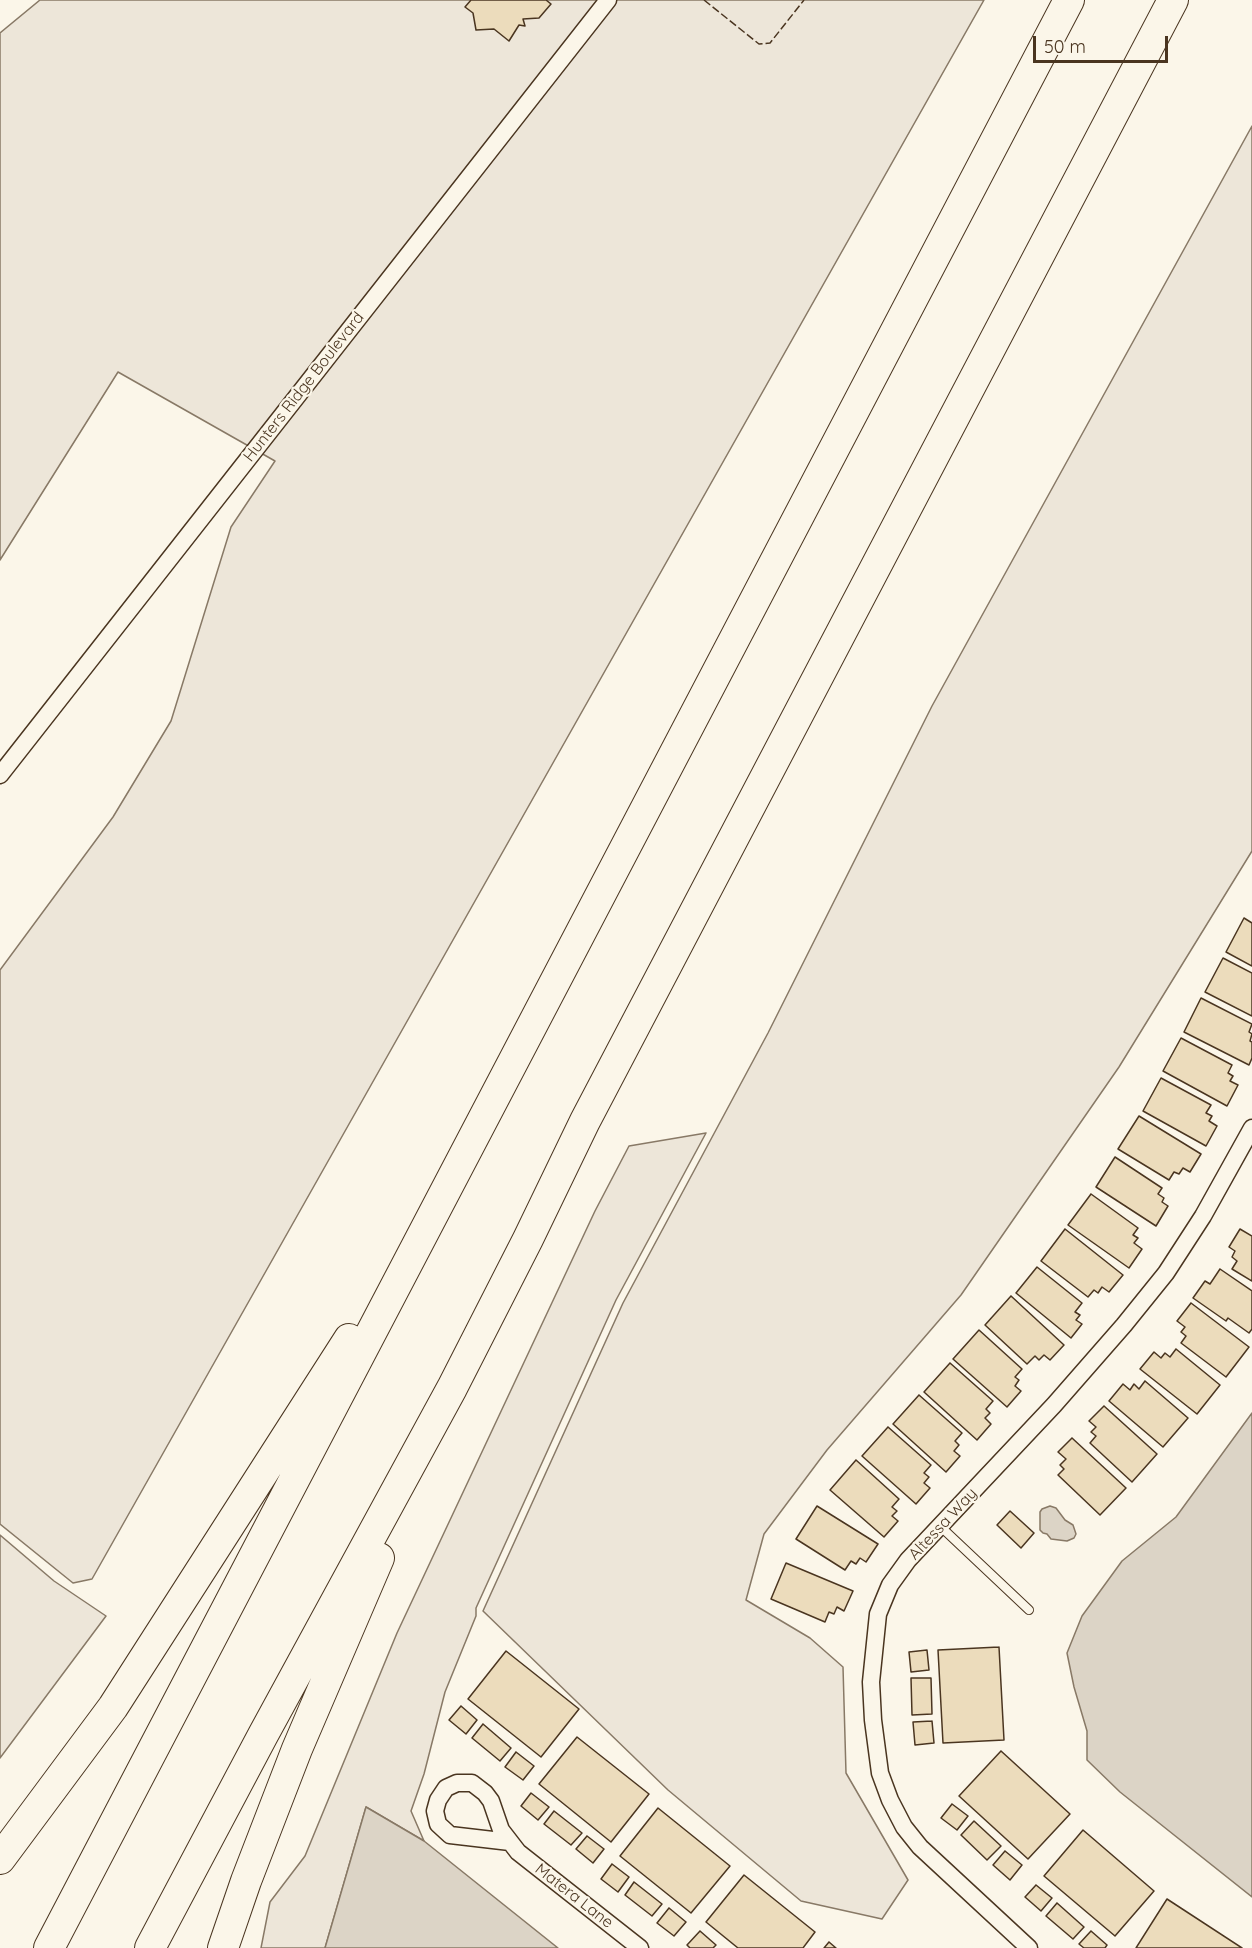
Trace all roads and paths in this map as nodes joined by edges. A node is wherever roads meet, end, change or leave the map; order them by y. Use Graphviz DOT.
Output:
graph roads {
  1 [pos="608,0"];
  2 [pos="1069,0"];
  3 [pos="1173,0"];
  4 [pos="0,775"];
  5 [pos="1252,1128"];
  6 [pos="426,1232"];
  7 [pos="452,1389"];
  8 [pos="941,1527"];
  9 [pos="1029,1610"];
  10 [pos="510,1842"];
  11 [pos="0,1859"];
  12 [pos="50,1948"];
  13 [pos="150,1948"];
  14 [pos="223,1948"];
  15 [pos="640,1948"];
  16 [pos="1029,1948"];
  1 -- 4 [label="street, Hunters Ridge Boulevard"];
  2 -- 6 [label="highway"];
  3 -- 7 [label="highway"];
  5 -- 8 [label="street, Altessa Way"];
  6 -- 11 [label="highway"];
  6 -- 12 [label="highway"];
  7 -- 13 [label="highway"];
  7 -- 14 [label="highway"];
  8 -- 9 [label="lane"];
  8 -- 16 [label="street, Altessa Way"];
  10 -- 10 [label="street, Matera Lane"];
  10 -- 15 [label="street, Matera Lane"];
}
